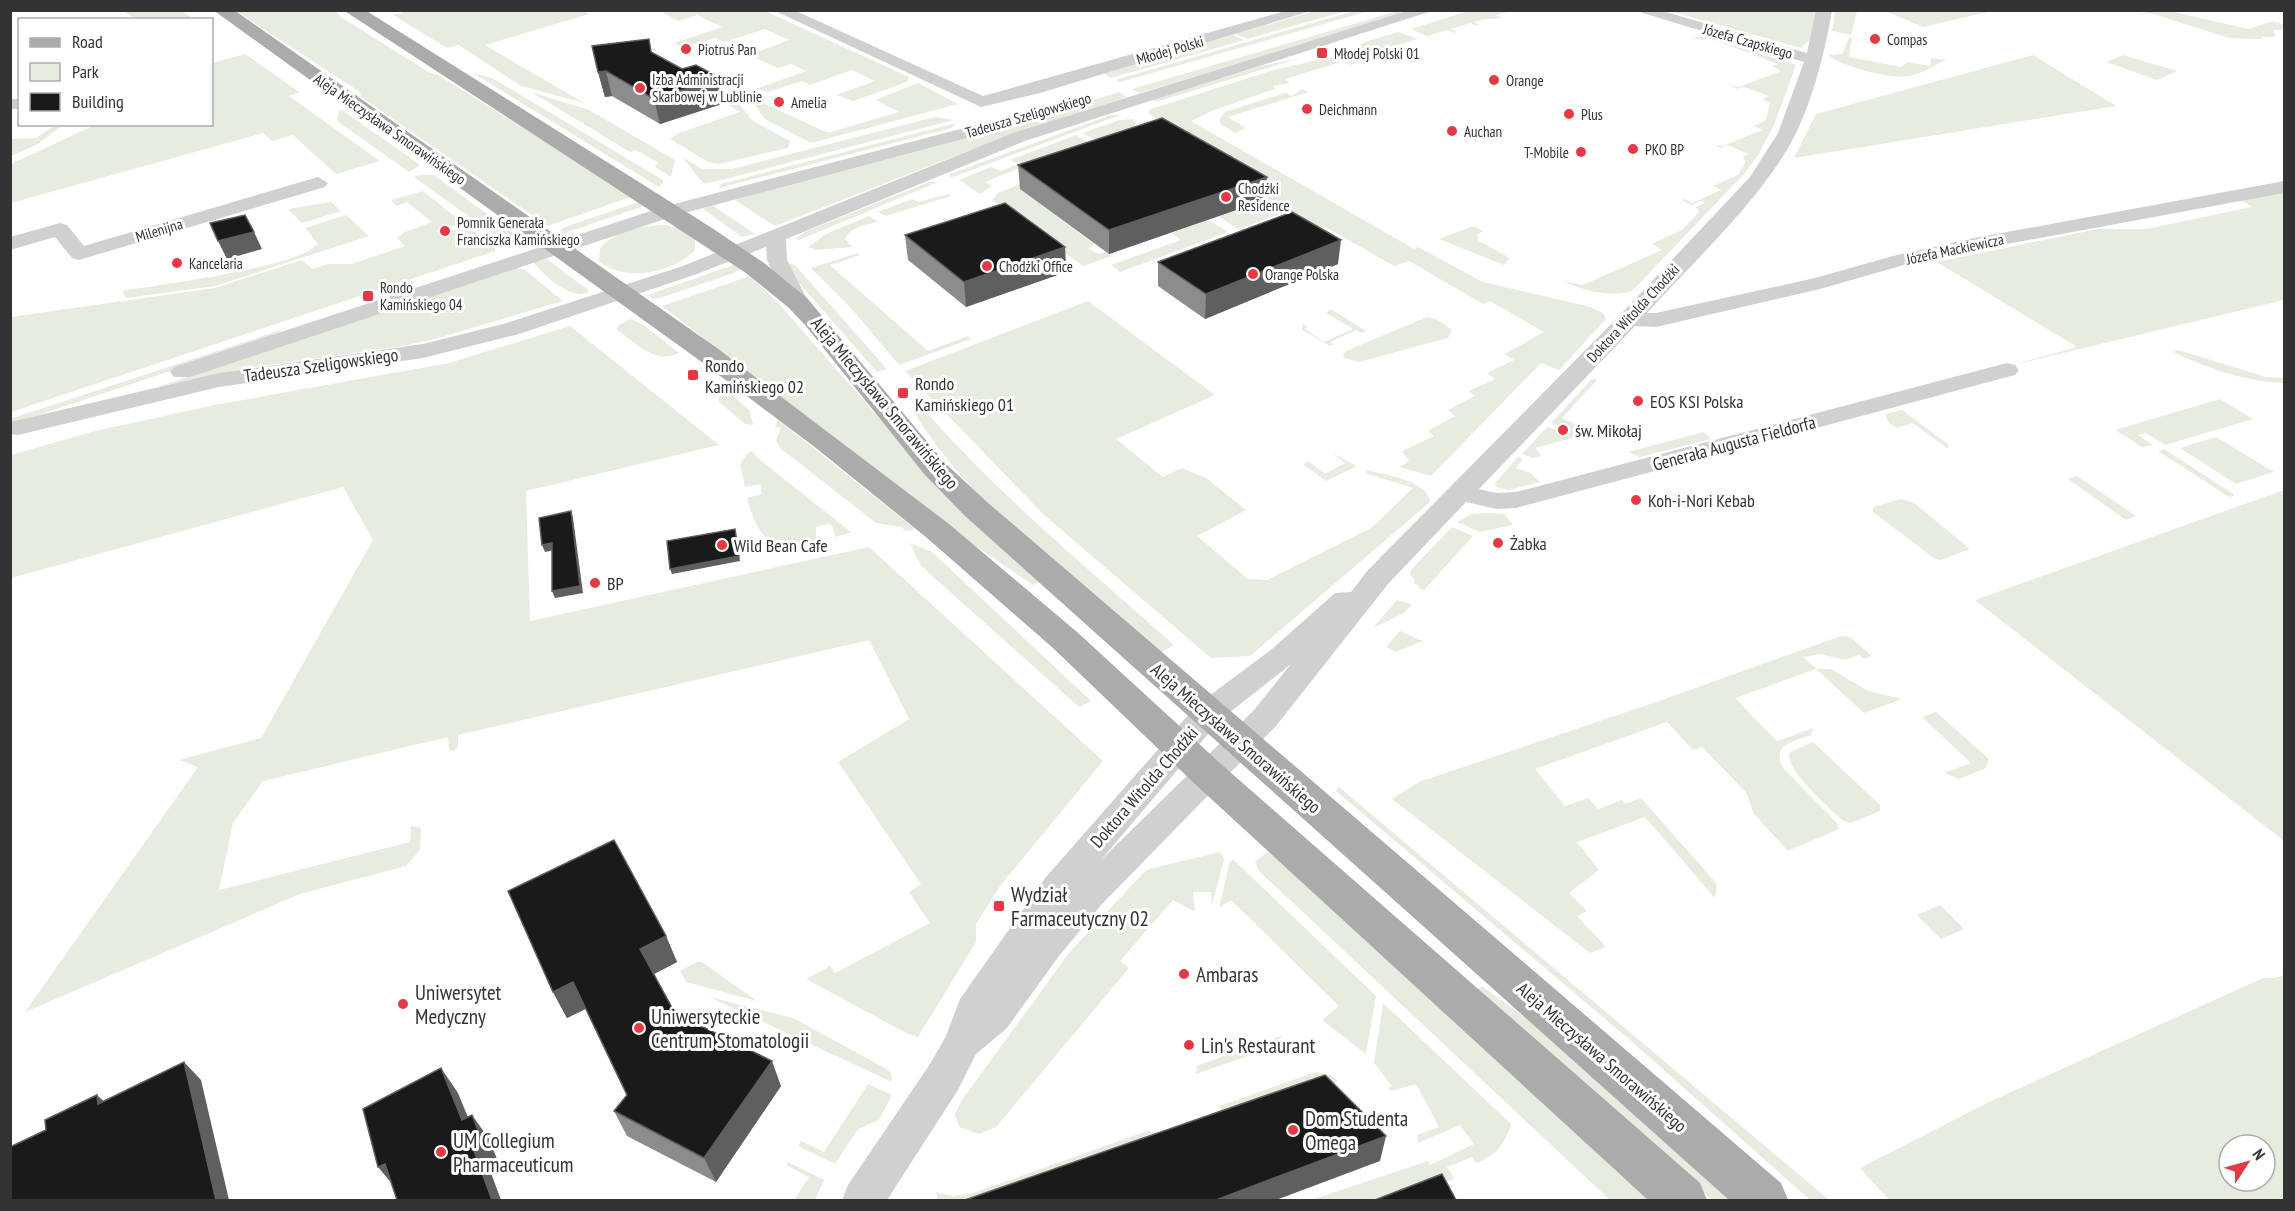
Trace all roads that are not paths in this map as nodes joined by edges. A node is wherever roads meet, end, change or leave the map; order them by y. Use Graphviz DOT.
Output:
graph roads {
  1 [pos="222,10"];
  2 [pos="352,10"];
  3 [pos="780,10"];
  4 [pos="1307,10"];
  5 [pos="1384,10"];
  6 [pos="1428,10"];
  7 [pos="1640,10"];
  8 [pos="1654,10"];
  9 [pos="1824,10"];
  10 [pos="1272,15"];
  11 [pos="1684,22"];
  12 [pos="1812,59"];
  13 [pos="1034,89"];
  14 [pos="1052,102"];
  15 [pos="318,183"];
  16 [pos="2284,188"];
  17 [pos="670,211"];
  18 [pos="775,234"];
  19 [pos="10,244"];
  20 [pos="556,249"];
  21 [pos="732,252"];
  22 [pos="621,294"];
  23 [pos="798,303"];
  24 [pos="1629,319"];
  25 [pos="2007,370"];
  26 [pos="14,429"];
  27 [pos="1460,492"];
  28 [pos="1378,577"];
  29 [pos="1209,714"];
  30 [pos="1242,743"];
  31 [pos="1178,747"];
  32 [pos="1209,775"];
  33 [pos="963,1042"];
  34 [pos="863,1200"];
  35 [pos="1683,1200"];
  36 [pos="1764,1200"];
  1 -- 20 [label="main road, Aleja Mieczysława Smorawińskiego"];
  2 -- 17 [label="main road"];
  3 -- 13 [label="street, Młodej Polski"];
  4 -- 10 [label="street, Młodej Polski"];
  5 -- 17 [label="street, Tadeusza Szeligowskiego"];
  6 -- 18 [label="street, Tadeusza Szeligowskiego"];
  7 -- 11 [label="street, Józefa Czapskiego"];
  8 -- 11 [label="street, Józefa Czapskiego"];
  9 -- 12 [label="street, Doktora Witolda Chodźki"];
  10 -- 13 [label="street, Młodej Polski"];
  11 -- 12 [label="street, Józefa Czapskiego"];
  12 -- 24 [label="street, Doktora Witolda Chodźki"];
  13 -- 14 [label="street"];
  15 -- 19 [label="street, Milenijna"];
  16 -- 24 [label="street, Józefa Mackiewicza"];
  17 -- 20 [label="street, Tadeusza Szeligowskiego"];
  17 -- 21 [label="main road, Aleja Mieczysława Smorawińskiego"];
  18 -- 21 [label="street, Tadeusza Szeligowskiego"];
  18 -- 23 [label="street"];
  20 -- 22 [label="main road, Aleja Mieczysława Smorawińskiego"];
  20 -- 26 [label="street, Tadeusza Szeligowskiego"];
  21 -- 22 [label="street, Tadeusza Szeligowskiego"];
  21 -- 23 [label="main road, Aleja Mieczysława Smorawińskiego"];
  22 -- 26 [label="street, Tadeusza Szeligowskiego"];
  22 -- 31 [label="main road"];
  23 -- 29 [label="main road, Aleja Mieczysława Smorawińskiego"];
  24 -- 27 [label="street, Doktora Witolda Chodźki"];
  25 -- 27 [label="street, Generała Augusta Fieldorfa"];
  27 -- 28 [label="street, Doktora Witolda Chodźki"];
  28 -- 29 [label="street, Doktora Witolda Chodźki"];
  28 -- 30 [label="street, Doktora Witolda Chodźki"];
  29 -- 30 [label="main road, Aleja Mieczysława Smorawińskiego"];
  29 -- 31 [label="street, Doktora Witolda Chodźki"];
  30 -- 32 [label="street, Doktora Witolda Chodźki"];
  30 -- 36 [label="main road, Aleja Mieczysława Smorawińskiego"];
  31 -- 32 [label="main road"];
  31 -- 33 [label="street, Doktora Witolda Chodźki"];
  32 -- 33 [label="street, Doktora Witolda Chodźki"];
  32 -- 35 [label="main road"];
  33 -- 34 [label="street, Doktora Witolda Chodźki"];
}
